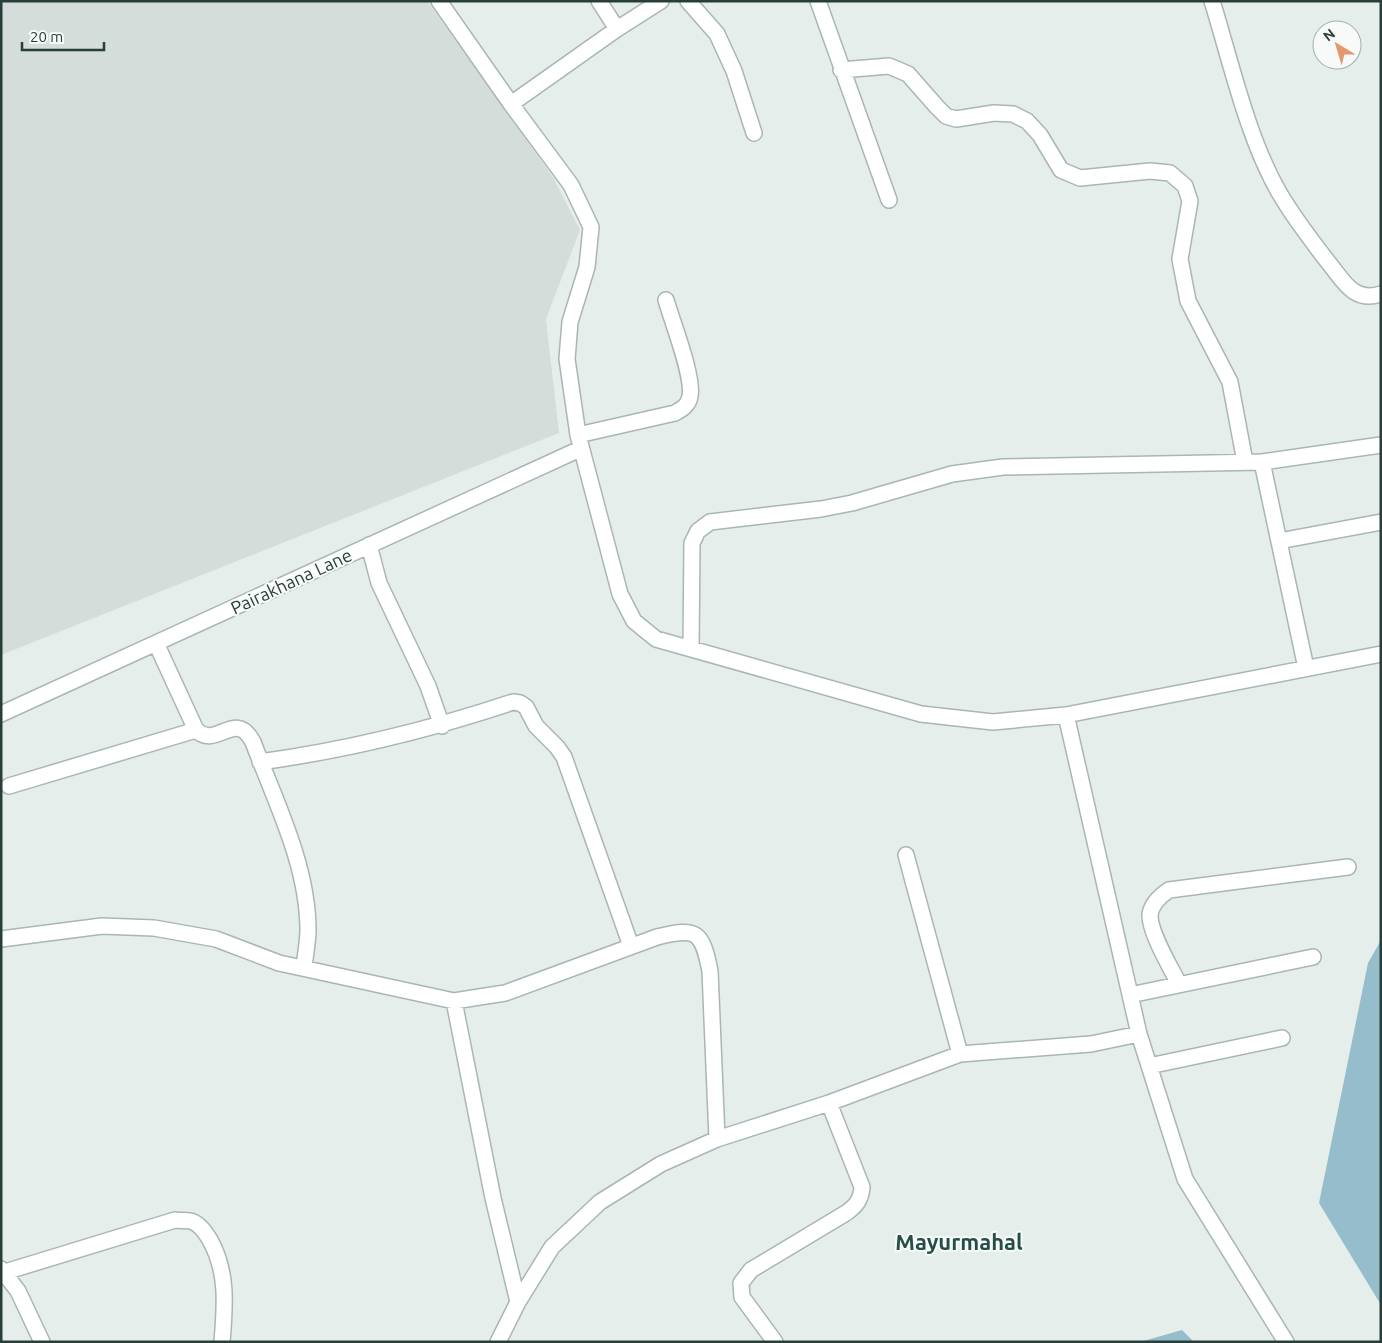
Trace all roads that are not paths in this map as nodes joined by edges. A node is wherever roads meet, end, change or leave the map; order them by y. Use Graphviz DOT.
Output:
graph roads {
  1 [pos="440,1"];
  2 [pos="599,1"];
  3 [pos="661,1"];
  4 [pos="688,1"];
  5 [pos="818,1"];
  6 [pos="1212,1"];
  7 [pos="616,29"];
  8 [pos="841,70"];
  9 [pos="511,104"];
  10 [pos="754,133"];
  11 [pos="889,200"];
  12 [pos="1381,294"];
  13 [pos="666,300"];
  14 [pos="579,442"];
  15 [pos="1381,445"];
  16 [pos="1245,462"];
  17 [pos="1262,462"];
  18 [pos="1381,522"];
  19 [pos="1279,541"];
  20 [pos="370,546"];
  21 [pos="156,643"];
  22 [pos="691,649"];
  23 [pos="1381,654"];
  24 [pos="1306,668"];
  25 [pos="1,714"];
  26 [pos="1066,715"];
  27 [pos="442,726"];
  28 [pos="196,730"];
  29 [pos="260,762"];
  30 [pos="9,786"];
  31 [pos="906,855"];
  32 [pos="1348,867"];
  33 [pos="1,939"];
  34 [pos="631,946"];
  35 [pos="1313,957"];
  36 [pos="304,968"];
  37 [pos="1179,984"];
  38 [pos="1130,994"];
  39 [pos="454,1001"];
  40 [pos="1139,1034"];
  41 [pos="1282,1038"];
  42 [pos="960,1054"];
  43 [pos="1148,1066"];
  44 [pos="829,1103"];
  45 [pos="717,1139"];
  46 [pos="3,1270"];
  47 [pos="518,1302"];
  48 [pos="42,1342"];
  49 [pos="222,1342"];
  50 [pos="498,1342"];
  51 [pos="775,1342"];
  52 [pos="1286,1342"];
  1 -- 9 [label="street"];
  2 -- 7 [label="street"];
  3 -- 7 [label="street"];
  4 -- 10 [label="street"];
  5 -- 8 [label="street"];
  6 -- 12 [label="street"];
  7 -- 9 [label="street"];
  8 -- 11 [label="street"];
  8 -- 16 [label="street"];
  9 -- 14 [label="street"];
  13 -- 14 [label="street, Pairakhana Lane"];
  14 -- 20 [label="street, Pairakhana Lane"];
  14 -- 22 [label="street"];
  15 -- 17 [label="street"];
  16 -- 17 [label="street"];
  16 -- 22 [label="street"];
  17 -- 19 [label="street"];
  18 -- 19 [label="street"];
  19 -- 24 [label="street"];
  20 -- 21 [label="street, Pairakhana Lane"];
  20 -- 27 [label="street"];
  21 -- 25 [label="street, Pairakhana Lane"];
  21 -- 28 [label="street"];
  22 -- 26 [label="street"];
  23 -- 24 [label="street"];
  24 -- 26 [label="street"];
  26 -- 38 [label="street"];
  27 -- 29 [label="street"];
  27 -- 34 [label="street"];
  28 -- 29 [label="street"];
  28 -- 30 [label="street"];
  29 -- 36 [label="street"];
  31 -- 42 [label="street"];
  32 -- 37 [label="street"];
  33 -- 36 [label="street"];
  34 -- 39 [label="street"];
  34 -- 45 [label="street"];
  35 -- 37 [label="street"];
  36 -- 39 [label="street"];
  37 -- 38 [label="street"];
  38 -- 40 [label="street"];
  39 -- 47 [label="street"];
  40 -- 42 [label="street"];
  40 -- 43 [label="street"];
  41 -- 43 [label="street"];
  42 -- 44 [label="street"];
  43 -- 52 [label="street"];
  44 -- 45 [label="street"];
  44 -- 51 [label="street"];
  45 -- 47 [label="street"];
  46 -- 48 [label="street"];
  46 -- 49 [label="street"];
  47 -- 50 [label="street"];
}
